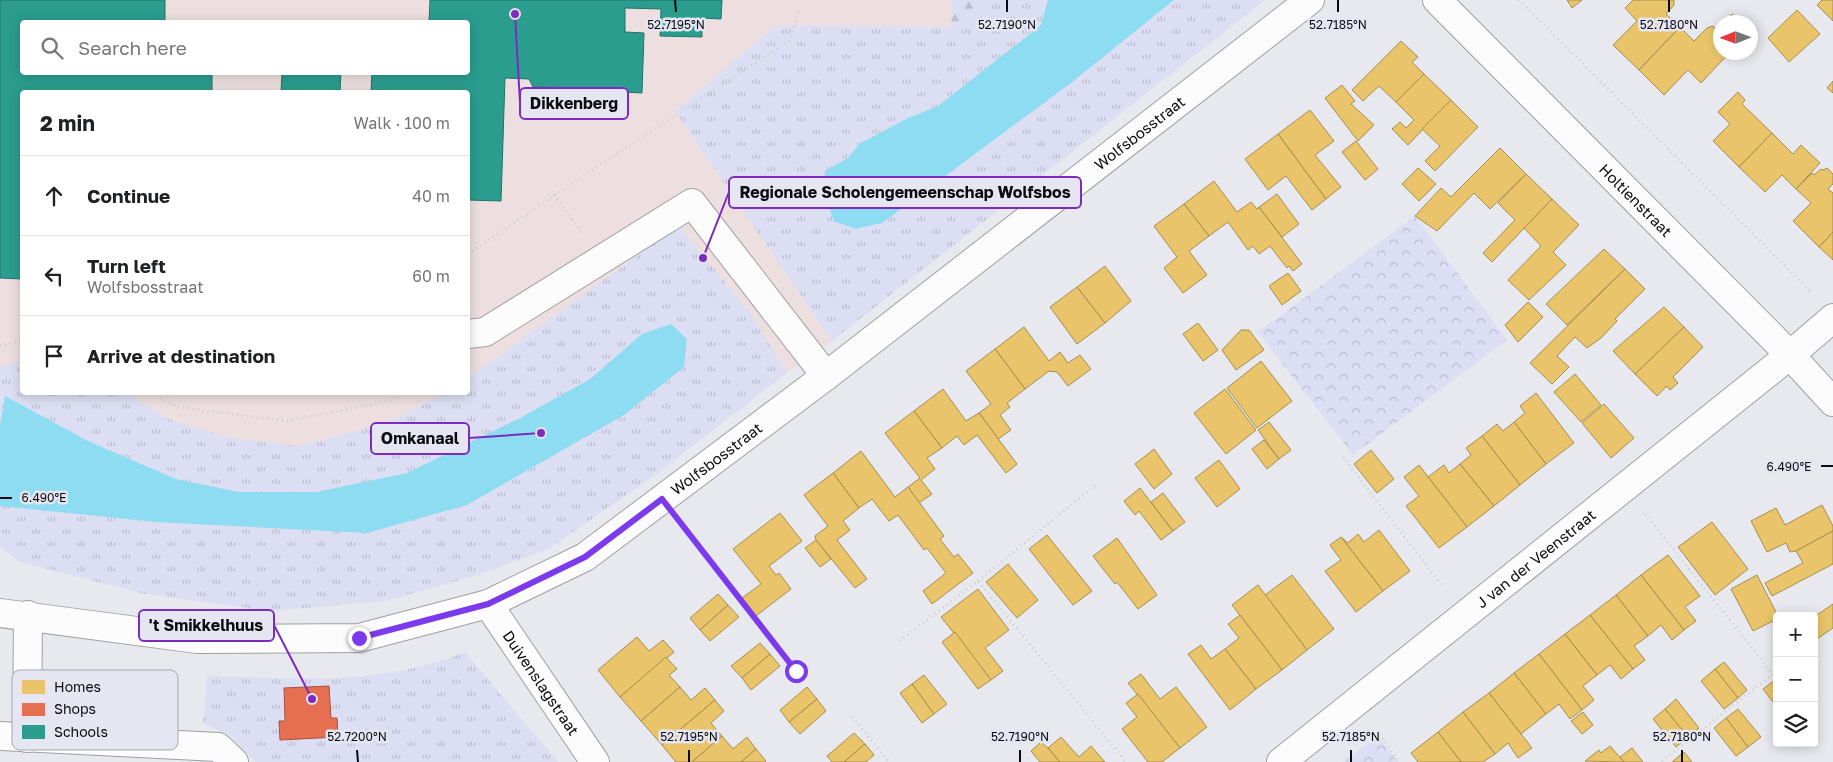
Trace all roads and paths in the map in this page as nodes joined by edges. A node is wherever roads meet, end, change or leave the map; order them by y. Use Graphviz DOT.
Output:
graph roads {
  1 [pos="1310,0"];
  2 [pos="1437,0"];
  3 [pos="1519,0"];
  4 [pos="800,10"];
  5 [pos="470,253"];
  6 [pos="1812,293"];
  7 [pos="1833,318"];
  8 [pos="470,334"];
  9 [pos="20,341"];
  10 [pos="0,346"];
  11 [pos="1790,355"];
  12 [pos="826,376"];
  13 [pos="157,395"];
  14 [pos="398,395"];
  15 [pos="1833,402"];
  16 [pos="1343,457"];
  17 [pos="1098,483"];
  18 [pos="1624,488"];
  19 [pos="662,499"];
  20 [pos="978,581"];
  21 [pos="488,604"];
  22 [pos="0,613"];
  23 [pos="28,615"];
  24 [pos="1465,615"];
  25 [pos="898,641"];
  26 [pos="28,670"];
  27 [pos="796,671"];
  28 [pos="852,717"];
  29 [pos="167,750"];
  30 [pos="226,755"];
  31 [pos="596,762"];
  32 [pos="889,762"];
  33 [pos="1126,762"];
  34 [pos="1281,762"];
  35 [pos="1661,762"];
  1 -- 12 [label="street, Wolfsbosstraat"];
  2 -- 11 [label="street, Holtienstraat"];
  3 -- 6 [label="path"];
  4 -- 5 [label="path"];
  7 -- 11 [label="street, J van der Veenstraat"];
  8 -- 12 [label="street"];
  9 -- 10 [label="path"];
  11 -- 15 [label="street, Holtienstraat"];
  11 -- 18 [label="street, J van der Veenstraat"];
  12 -- 19 [label="street, Wolfsbosstraat"];
  13 -- 14 [label="path"];
  16 -- 24 [label="path"];
  17 -- 20 [label="path"];
  18 -- 24 [label="street, J van der Veenstraat"];
  18 -- 35 [label="path"];
  19 -- 21 [label="street, Wolfsbosstraat"];
  19 -- 27 [label="path"];
  20 -- 25 [label="path"];
  20 -- 33 [label="path"];
  21 -- 23 [label="street, Wolfsbosstraat"];
  21 -- 31 [label="street, Duivenslagstraat"];
  22 -- 23 [label="street, Wolfsbosstraat"];
  23 -- 26 [label="street"];
  24 -- 34 [label="street, J van der Veenstraat"];
  28 -- 32 [label="path"];
  29 -- 30 [label="street"];
}
